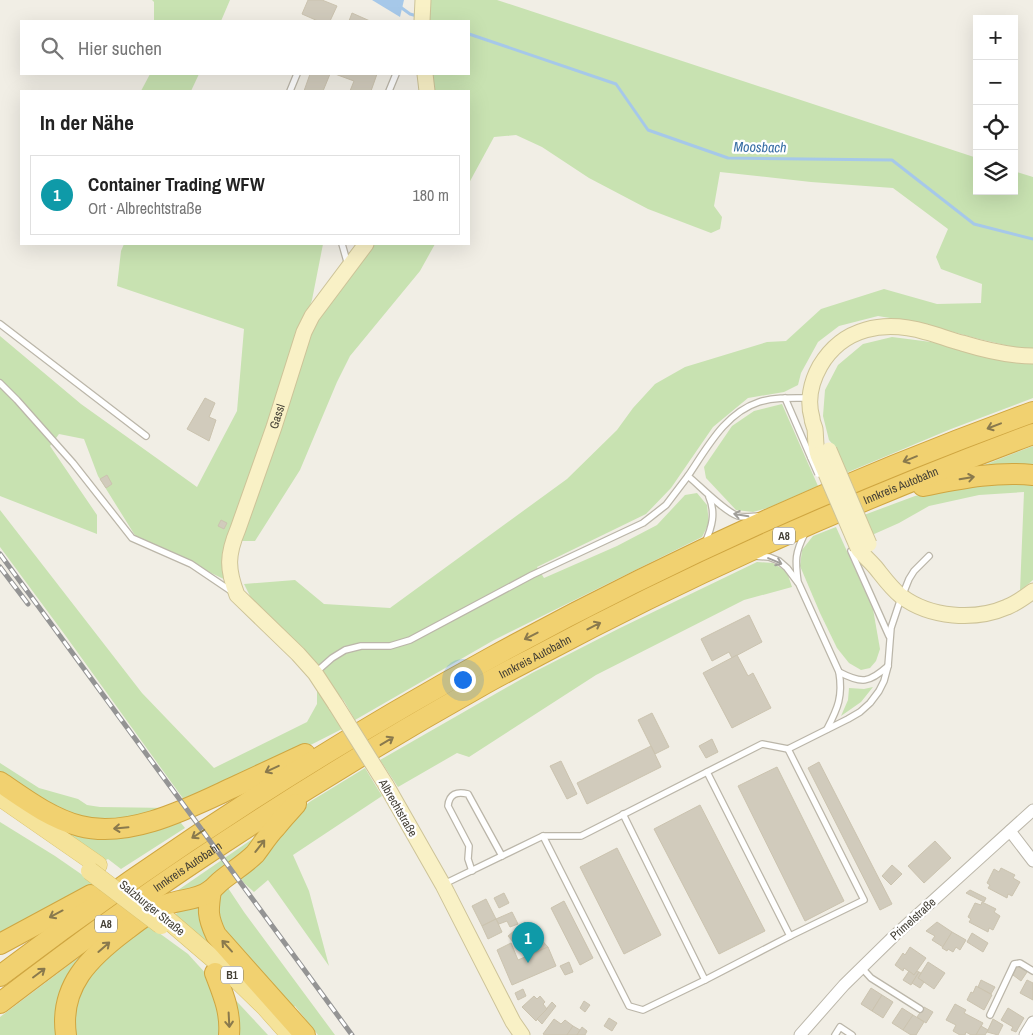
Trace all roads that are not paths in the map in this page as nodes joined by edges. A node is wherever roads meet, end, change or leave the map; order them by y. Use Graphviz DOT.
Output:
graph roads {
  1 [pos="297,75"];
  2 [pos="396,75"];
  3 [pos="425,75"];
  4 [pos="290,90"];
  5 [pos="389,90"];
  6 [pos="427,90"];
  7 [pos="342,245"];
  8 [pos="365,245"];
  9 [pos="348,268"];
  10 [pos="0,324"];
  11 [pos="1033,356"];
  12 [pos="0,383"];
  13 [pos="785,398"];
  14 [pos="810,398"];
  15 [pos="1033,412"];
  16 [pos="1033,434"];
  17 [pos="146,436"];
  18 [pos="819,454"];
  19 [pos="1033,475"];
  20 [pos="688,476"];
  21 [pos="822,483"];
  22 [pos="826,492"];
  23 [pos="884,493"];
  24 [pos="708,495"];
  25 [pos="829,500"];
  26 [pos="833,509"];
  27 [pos="780,514"];
  28 [pos="837,517"];
  29 [pos="809,525"];
  30 [pos="857,546"];
  31 [pos="702,550"];
  32 [pos="741,555"];
  33 [pos="929,556"];
  34 [pos="799,584"];
  35 [pos="1033,591"];
  36 [pos="902,596"];
  37 [pos="241,598"];
  38 [pos="890,638"];
  39 [pos="888,666"];
  40 [pos="839,672"];
  41 [pos="314,673"];
  42 [pos="826,730"];
  43 [pos="347,741"];
  44 [pos="788,749"];
  45 [pos="707,772"];
  46 [pos="0,782"];
  47 [pos="315,784"];
  48 [pos="0,797"];
  49 [pos="0,809"];
  50 [pos="1033,810"];
  51 [pos="623,814"];
  52 [pos="1010,831"];
  53 [pos="543,836"];
  54 [pos="502,856"];
  55 [pos="1033,861"];
  56 [pos="94,868"];
  57 [pos="472,871"];
  58 [pos="135,878"];
  59 [pos="442,885"];
  60 [pos="211,890"];
  61 [pos="164,923"];
  62 [pos="790,936"];
  63 [pos="0,944"];
  64 [pos="861,967"];
  65 [pos="1033,971"];
  66 [pos="215,973"];
  67 [pos="0,976"];
  68 [pos="705,980"];
  69 [pos="0,1003"];
  70 [pos="920,1009"];
  71 [pos="990,1015"];
  72 [pos="1033,1022"];
  73 [pos="66,1035"];
  74 [pos="229,1035"];
  75 [pos="277,1035"];
  76 [pos="290,1035"];
  77 [pos="306,1035"];
  78 [pos="522,1035"];
  79 [pos="800,1035"];
  80 [pos="835,1035"];
  81 [pos="852,1035"];
  82 [pos="1025,1035"];
  1 -- 4 [label="lane"];
  2 -- 5 [label="lane"];
  3 -- 6 [label="street"];
  7 -- 9 [label="lane"];
  8 -- 9 [label="street, Gassl"];
  9 -- 37 [label="street, Gassl"];
  10 -- 17 [label="lane"];
  11 -- 14 [label="street"];
  12 -- 37 [label="lane"];
  13 -- 14 [label="lane"];
  13 -- 18 [label="lane"];
  13 -- 20 [label="lane"];
  14 -- 18 [label="street"];
  15 -- 27 [label="highway, Innkreis Autobahn / A8, one-way"];
  16 -- 23 [label="highway, Innkreis Autobahn / A8"];
  18 -- 21 [label="lane, bridge"];
  18 -- 30 [label="street, bridge"];
  23 -- 19 [label="highway, one-way"];
  20 -- 24 [label="lane"];
  20 -- 41 [label="lane"];
  22 -- 25 [label="lane"];
  23 -- 29 [label="highway, Innkreis Autobahn / A8"];
  27 -- 24 [label="lane, one-way"];
  24 -- 31 [label="lane"];
  26 -- 28 [label="lane"];
  27 -- 31 [label="highway, Innkreis Autobahn / A8"];
  29 -- 32 [label="highway, Innkreis Autobahn / A8"];
  29 -- 34 [label="lane"];
  30 -- 36 [label="street"];
  30 -- 38 [label="lane"];
  31 -- 43 [label="highway, Innkreis Autobahn / A8, one-way"];
  32 -- 34 [label="lane, one-way"];
  47 -- 32 [label="highway, Innkreis Autobahn / A8, one-way"];
  33 -- 36 [label="lane"];
  34 -- 40 [label="lane"];
  35 -- 36 [label="street"];
  36 -- 38 [label="lane"];
  37 -- 41 [label="street, Albrechtstraße"];
  38 -- 39 [label="lane"];
  39 -- 40 [label="lane"];
  39 -- 42 [label="lane"];
  40 -- 42 [label="lane"];
  41 -- 59 [label="street, Albrechtstraße, bridge"];
  42 -- 44 [label="lane"];
  43 -- 46 [label="highway, one-way"];
  43 -- 58 [label="highway, Innkreis Autobahn / A8, one-way"];
  44 -- 45 [label="lane"];
  44 -- 62 [label="lane"];
  45 -- 51 [label="lane"];
  45 -- 62 [label="lane"];
  60 -- 47 [label="highway, one-way"];
  69 -- 47 [label="highway, Innkreis Autobahn / A8, one-way"];
  48 -- 56 [label="main road, Salzburger Straße / B1"];
  49 -- 56 [label="main road, Salzburger Straße / B1"];
  50 -- 52 [label="street, Primelstraße"];
  51 -- 53 [label="lane"];
  51 -- 68 [label="lane"];
  52 -- 55 [label="street"];
  52 -- 64 [label="street, Primelstraße"];
  53 -- 54 [label="lane"];
  53 -- 68 [label="lane"];
  54 -- 57 [label="lane"];
  54 -- 57 [label="lane"];
  56 -- 61 [label="main road, Salzburger Straße / B1"];
  57 -- 59 [label="lane"];
  58 -- 63 [label="highway, one-way"];
  58 -- 67 [label="highway, Innkreis Autobahn / A8"];
  59 -- 78 [label="street, Albrechtstraße"];
  73 -- 60 [label="highway, one-way"];
  77 -- 60 [label="highway, one-way"];
  61 -- 66 [label="main road, Salzburger Straße / B1"];
  61 -- 76 [label="main road, Salzburger Straße / B1"];
  62 -- 68 [label="lane"];
  64 -- 70 [label="lane"];
  64 -- 79 [label="street, Primelstraße"];
  65 -- 71 [label="lane"];
  66 -- 74 [label="highway, one-way"];
  66 -- 75 [label="main road, Salzburger Straße / B1"];
  72 -- 82 [label="street"];
  80 -- 81 [label="lane"];
}
